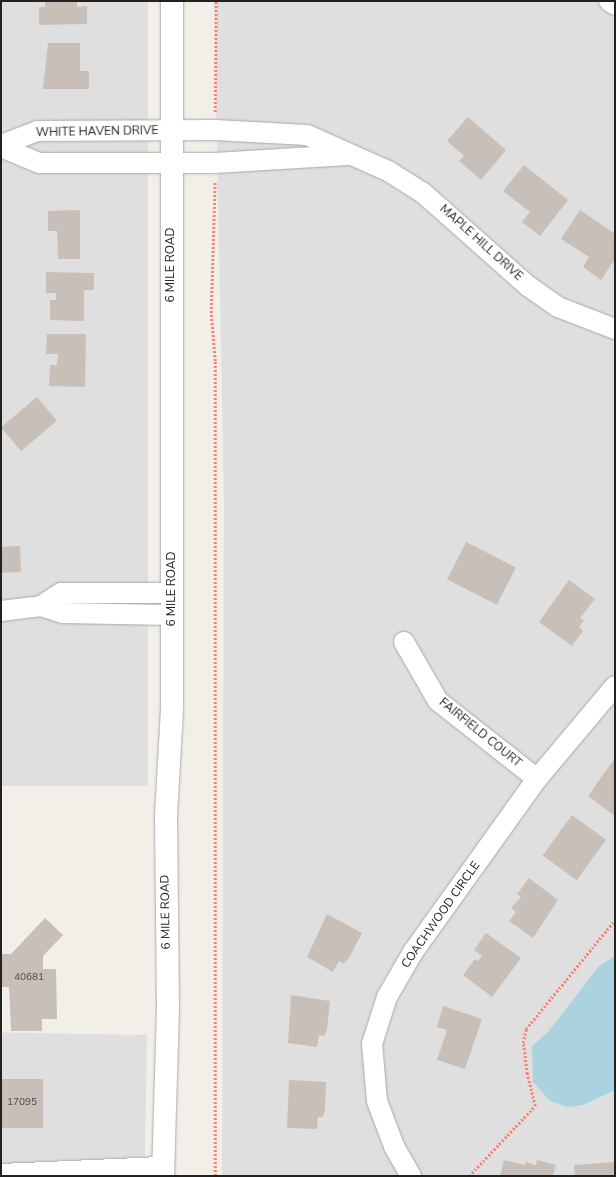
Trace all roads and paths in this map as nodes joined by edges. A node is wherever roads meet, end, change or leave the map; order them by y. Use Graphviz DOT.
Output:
graph roads {
  1 [pos="172,1"];
  2 [pos="216,1"];
  3 [pos="610,1"];
  4 [pos="615,5"];
  5 [pos="171,130"];
  6 [pos="215,130"];
  7 [pos="1,146"];
  8 [pos="347,155"];
  9 [pos="171,163"];
  10 [pos="215,163"];
  11 [pos="615,329"];
  12 [pos="172,593"];
  13 [pos="41,606"];
  14 [pos="1,611"];
  15 [pos="172,615"];
  16 [pos="404,642"];
  17 [pos="615,686"];
  18 [pos="537,779"];
  19 [pos="615,920"];
  20 [pos="163,1172"];
  21 [pos="1,1174"];
  22 [pos="214,1176"];
  23 [pos="411,1176"];
  24 [pos="469,1176"];
  1 -- 5 [label="street, 6 MILE ROAD"];
  2 -- 6 [label="path"];
  3 -- 4 [label="street"];
  5 -- 6 [label="street, MAPLE HILL DRIVE"];
  5 -- 7 [label="street, WHITE HAVEN DRIVE"];
  5 -- 9 [label="street, 6 MILE ROAD"];
  6 -- 8 [label="street, MAPLE HILL DRIVE"];
  7 -- 9 [label="street, WHITE HAVEN DRIVE"];
  8 -- 10 [label="street, MAPLE HILL DRIVE"];
  8 -- 11 [label="street, MAPLE HILL DRIVE"];
  9 -- 10 [label="street, MAPLE HILL DRIVE"];
  9 -- 12 [label="street, 6 MILE ROAD"];
  10 -- 22 [label="path"];
  12 -- 13 [label="street"];
  12 -- 15 [label="street, 6 MILE ROAD"];
  13 -- 14 [label="street"];
  13 -- 15 [label="street"];
  15 -- 20 [label="street, 6 MILE ROAD"];
  16 -- 18 [label="street, FAIRFIELD COURT"];
  17 -- 18 [label="street, COACHWOOD CIRCLE"];
  18 -- 23 [label="street, COACHWOOD CIRCLE"];
  19 -- 24 [label="path"];
  20 -- 21 [label="street"];
}
